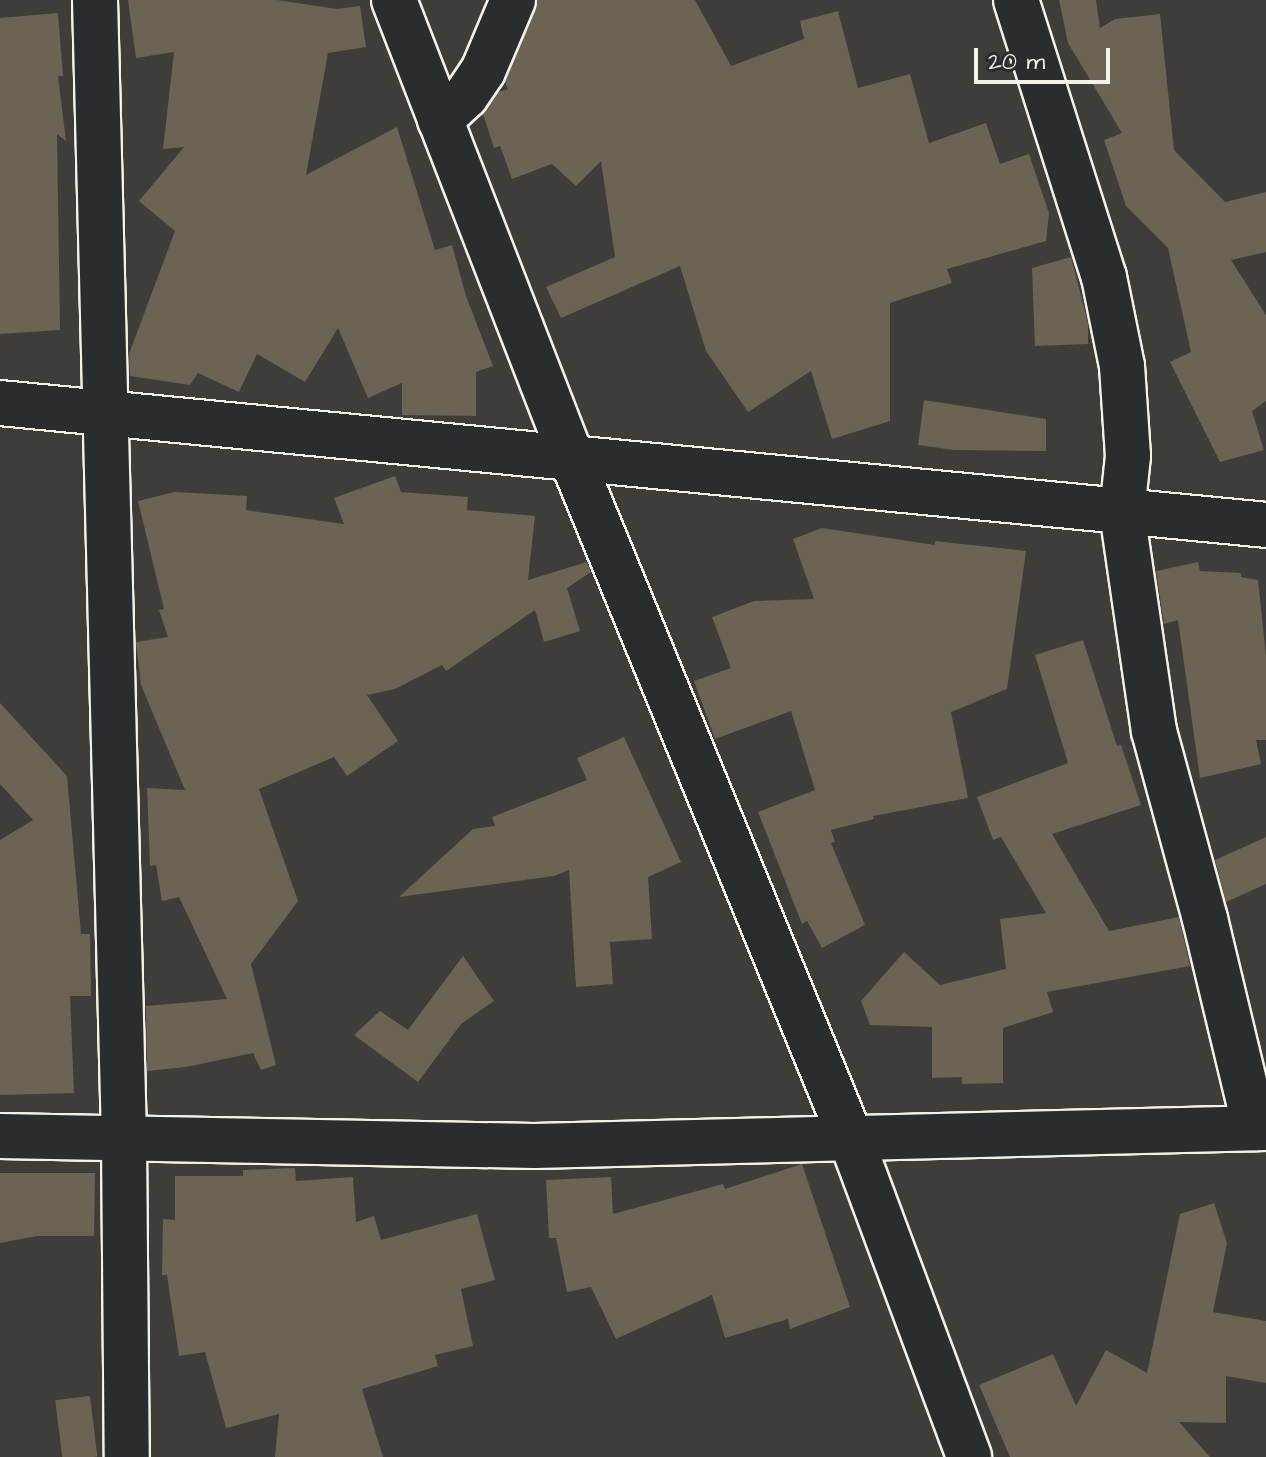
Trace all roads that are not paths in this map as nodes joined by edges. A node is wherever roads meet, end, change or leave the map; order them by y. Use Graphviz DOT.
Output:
graph roads {
  1 [pos="95,0"];
  2 [pos="394,0"];
  3 [pos="513,0"];
  4 [pos="1016,0"];
  5 [pos="440,120"];
  6 [pos="0,403"];
  7 [pos="104,413"];
  8 [pos="571,457"];
  9 [pos="1122,512"];
  10 [pos="1266,525"];
  11 [pos="1260,1128"];
  12 [pos="0,1136"];
  13 [pos="851,1139"];
  14 [pos="124,1141"];
  15 [pos="127,1457"];
  16 [pos="969,1457"];
  1 -- 7 [label="street"];
  2 -- 5 [label="street"];
  3 -- 5 [label="street"];
  4 -- 9 [label="street"];
  5 -- 8 [label="street"];
  6 -- 7 [label="street"];
  7 -- 8 [label="street"];
  7 -- 14 [label="street"];
  8 -- 9 [label="street"];
  8 -- 13 [label="street"];
  9 -- 10 [label="street"];
  9 -- 11 [label="street"];
  11 -- 13 [label="street"];
  12 -- 14 [label="street"];
  13 -- 14 [label="street"];
  13 -- 16 [label="street"];
  14 -- 15 [label="street"];
}
